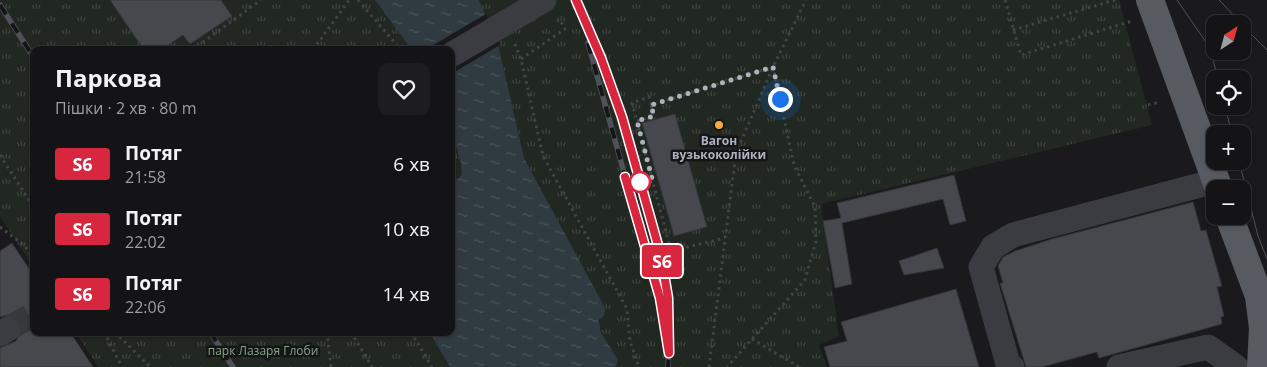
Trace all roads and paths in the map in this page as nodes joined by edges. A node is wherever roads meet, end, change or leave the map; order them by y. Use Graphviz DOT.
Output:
graph roads {
  1 [pos="261,0"];
  2 [pos="349,0"];
  3 [pos="358,0"];
  4 [pos="544,0"];
  5 [pos="806,0"];
  6 [pos="1005,0"];
  7 [pos="1115,0"];
  8 [pos="1142,10"];
  9 [pos="552,24"];
  10 [pos="516,27"];
  11 [pos="1013,30"];
  12 [pos="198,46"];
  13 [pos="316,46"];
  14 [pos="398,46"];
  15 [pos="455,53"];
  16 [pos="521,59"];
  17 [pos="773,67"];
  18 [pos="651,105"];
  19 [pos="637,121"];
  20 [pos="0,155"];
  21 [pos="1210,180"];
  22 [pos="1206,187"];
  23 [pos="30,202"];
  24 [pos="1232,225"];
  25 [pos="0,227"];
  26 [pos="725,238"];
  27 [pos="30,254"];
  28 [pos="106,336"];
  29 [pos="119,336"];
  30 [pos="328,336"];
  31 [pos="353,336"];
  32 [pos="413,336"];
  33 [pos="752,339"];
  34 [pos="1257,363"];
  35 [pos="710,365"];
  36 [pos="122,367"];
  37 [pos="150,367"];
  38 [pos="331,367"];
  39 [pos="372,367"];
  40 [pos="432,367"];
  41 [pos="639,367"];
  42 [pos="714,367"];
  43 [pos="727,367"];
  44 [pos="800,367"];
  45 [pos="1012,367"];
  46 [pos="1119,367"];
  1 -- 12 [label="path"];
  2 -- 13 [label="path"];
  3 -- 14 [label="path"];
  4 -- 10 [label="street"];
  5 -- 17 [label="path"];
  6 -- 11 [label="path"];
  7 -- 11 [label="path"];
  8 -- 11 [label="path"];
  8 -- 21 [label="main road"];
  9 -- 16 [label="path"];
  10 -- 15 [label="street"];
  10 -- 16 [label="path"];
  16 -- 41 [label="path"];
  17 -- 18 [label="path"];
  17 -- 26 [label="path"];
  17 -- 33 [label="path"];
  18 -- 19 [label="path"];
  18 -- 19 [label="path"];
  19 -- 26 [label="path"];
  20 -- 23 [label="path"];
  22 -- 45 [label="street"];
  24 -- 34 [label="main road"];
  25 -- 27 [label="path"];
  26 -- 35 [label="path"];
  28 -- 36 [label="path"];
  29 -- 37 [label="path"];
  30 -- 38 [label="path"];
  31 -- 39 [label="path"];
  32 -- 40 [label="path"];
  33 -- 43 [label="path"];
  33 -- 44 [label="path"];
  34 -- 46 [label="street"];
  35 -- 42 [label="path"];
}
